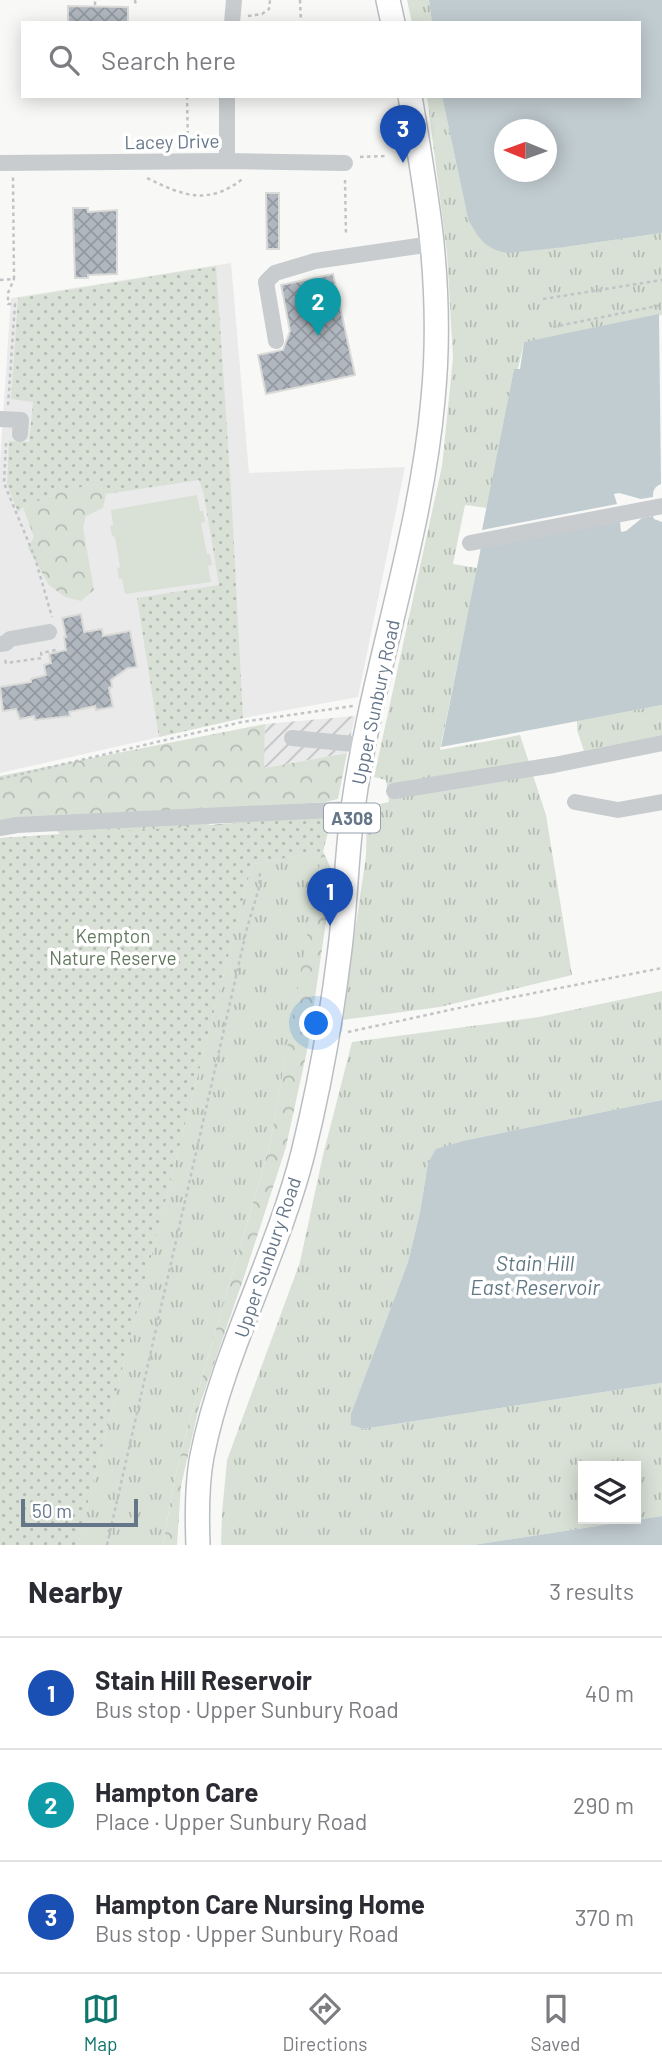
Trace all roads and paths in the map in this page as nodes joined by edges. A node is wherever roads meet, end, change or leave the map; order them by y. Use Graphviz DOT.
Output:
graph roads {
  1 [pos="95,0"];
  2 [pos="135,0"];
  3 [pos="234,0"];
  4 [pos="270,0"];
  5 [pos="300,0"];
  6 [pos="388,0"];
  7 [pos="95,5"];
  8 [pos="136,7"];
  9 [pos="232,20"];
  10 [pos="302,21"];
  11 [pos="393,21"];
  12 [pos="187,98"];
  13 [pos="227,98"];
  14 [pos="410,98"];
  15 [pos="386,156"];
  16 [pos="227,161"];
  17 [pos="116,162"];
  18 [pos="188,162"];
  19 [pos="266,162"];
  20 [pos="7,163"];
  21 [pos="345,163"];
  22 [pos="346,236"];
  23 [pos="432,244"];
  24 [pos="14,279"];
  25 [pos="0,280"];
  26 [pos="662,280"];
  27 [pos="543,299"];
  28 [pos="662,304"];
  29 [pos="553,327"];
  30 [pos="276,341"];
  31 [pos="14,420"];
  32 [pos="662,506"];
  33 [pos="470,543"];
  34 [pos="52,631"];
  35 [pos="0,644"];
  36 [pos="0,656"];
  37 [pos="370,717"];
  38 [pos="292,738"];
  39 [pos="662,743"];
  40 [pos="364,745"];
  41 [pos="0,779"];
  42 [pos="394,791"];
  43 [pos="575,802"];
  44 [pos="662,802"];
  45 [pos="353,809"];
  46 [pos="0,828"];
  47 [pos="260,872"];
  48 [pos="662,968"];
  49 [pos="325,1046"];
  50 [pos="107,1545"];
  51 [pos="198,1545"];
  1 -- 7 [label="path"];
  2 -- 8 [label="path"];
  3 -- 9 [label="street"];
  4 -- 9 [label="path"];
  5 -- 10 [label="path"];
  6 -- 11 [label="highway"];
  12 -- 18 [label="path"];
  13 -- 16 [label="street"];
  14 -- 23 [label="highway, Upper Sunbury Road / A308"];
  15 -- 21 [label="path"];
  16 -- 18 [label="street, Lacey Drive"];
  16 -- 19 [label="street, Lacey Drive"];
  17 -- 18 [label="street, Lacey Drive"];
  17 -- 19 [label="path"];
  17 -- 20 [label="street, Lacey Drive"];
  19 -- 21 [label="street, Lacey Drive"];
  20 -- 24 [label="path"];
  21 -- 22 [label="path"];
  23 -- 30 [label="street"];
  23 -- 37 [label="highway, Upper Sunbury Road / A308"];
  24 -- 25 [label="path"];
  24 -- 31 [label="path"];
  26 -- 27 [label="path"];
  28 -- 29 [label="path"];
  31 -- 34 [label="path"];
  32 -- 33 [label="street"];
  34 -- 35 [label="street"];
  34 -- 36 [label="path"];
  37 -- 40 [label="highway, Upper Sunbury Road / A308"];
  37 -- 41 [label="path"];
  38 -- 40 [label="street"];
  39 -- 42 [label="street"];
  40 -- 45 [label="highway, Upper Sunbury Road / A308"];
  43 -- 44 [label="street"];
  45 -- 46 [label="street"];
  45 -- 49 [label="highway, Upper Sunbury Road / A308"];
  47 -- 50 [label="path"];
  48 -- 49 [label="path"];
  49 -- 51 [label="highway, Upper Sunbury Road / A308"];
}
